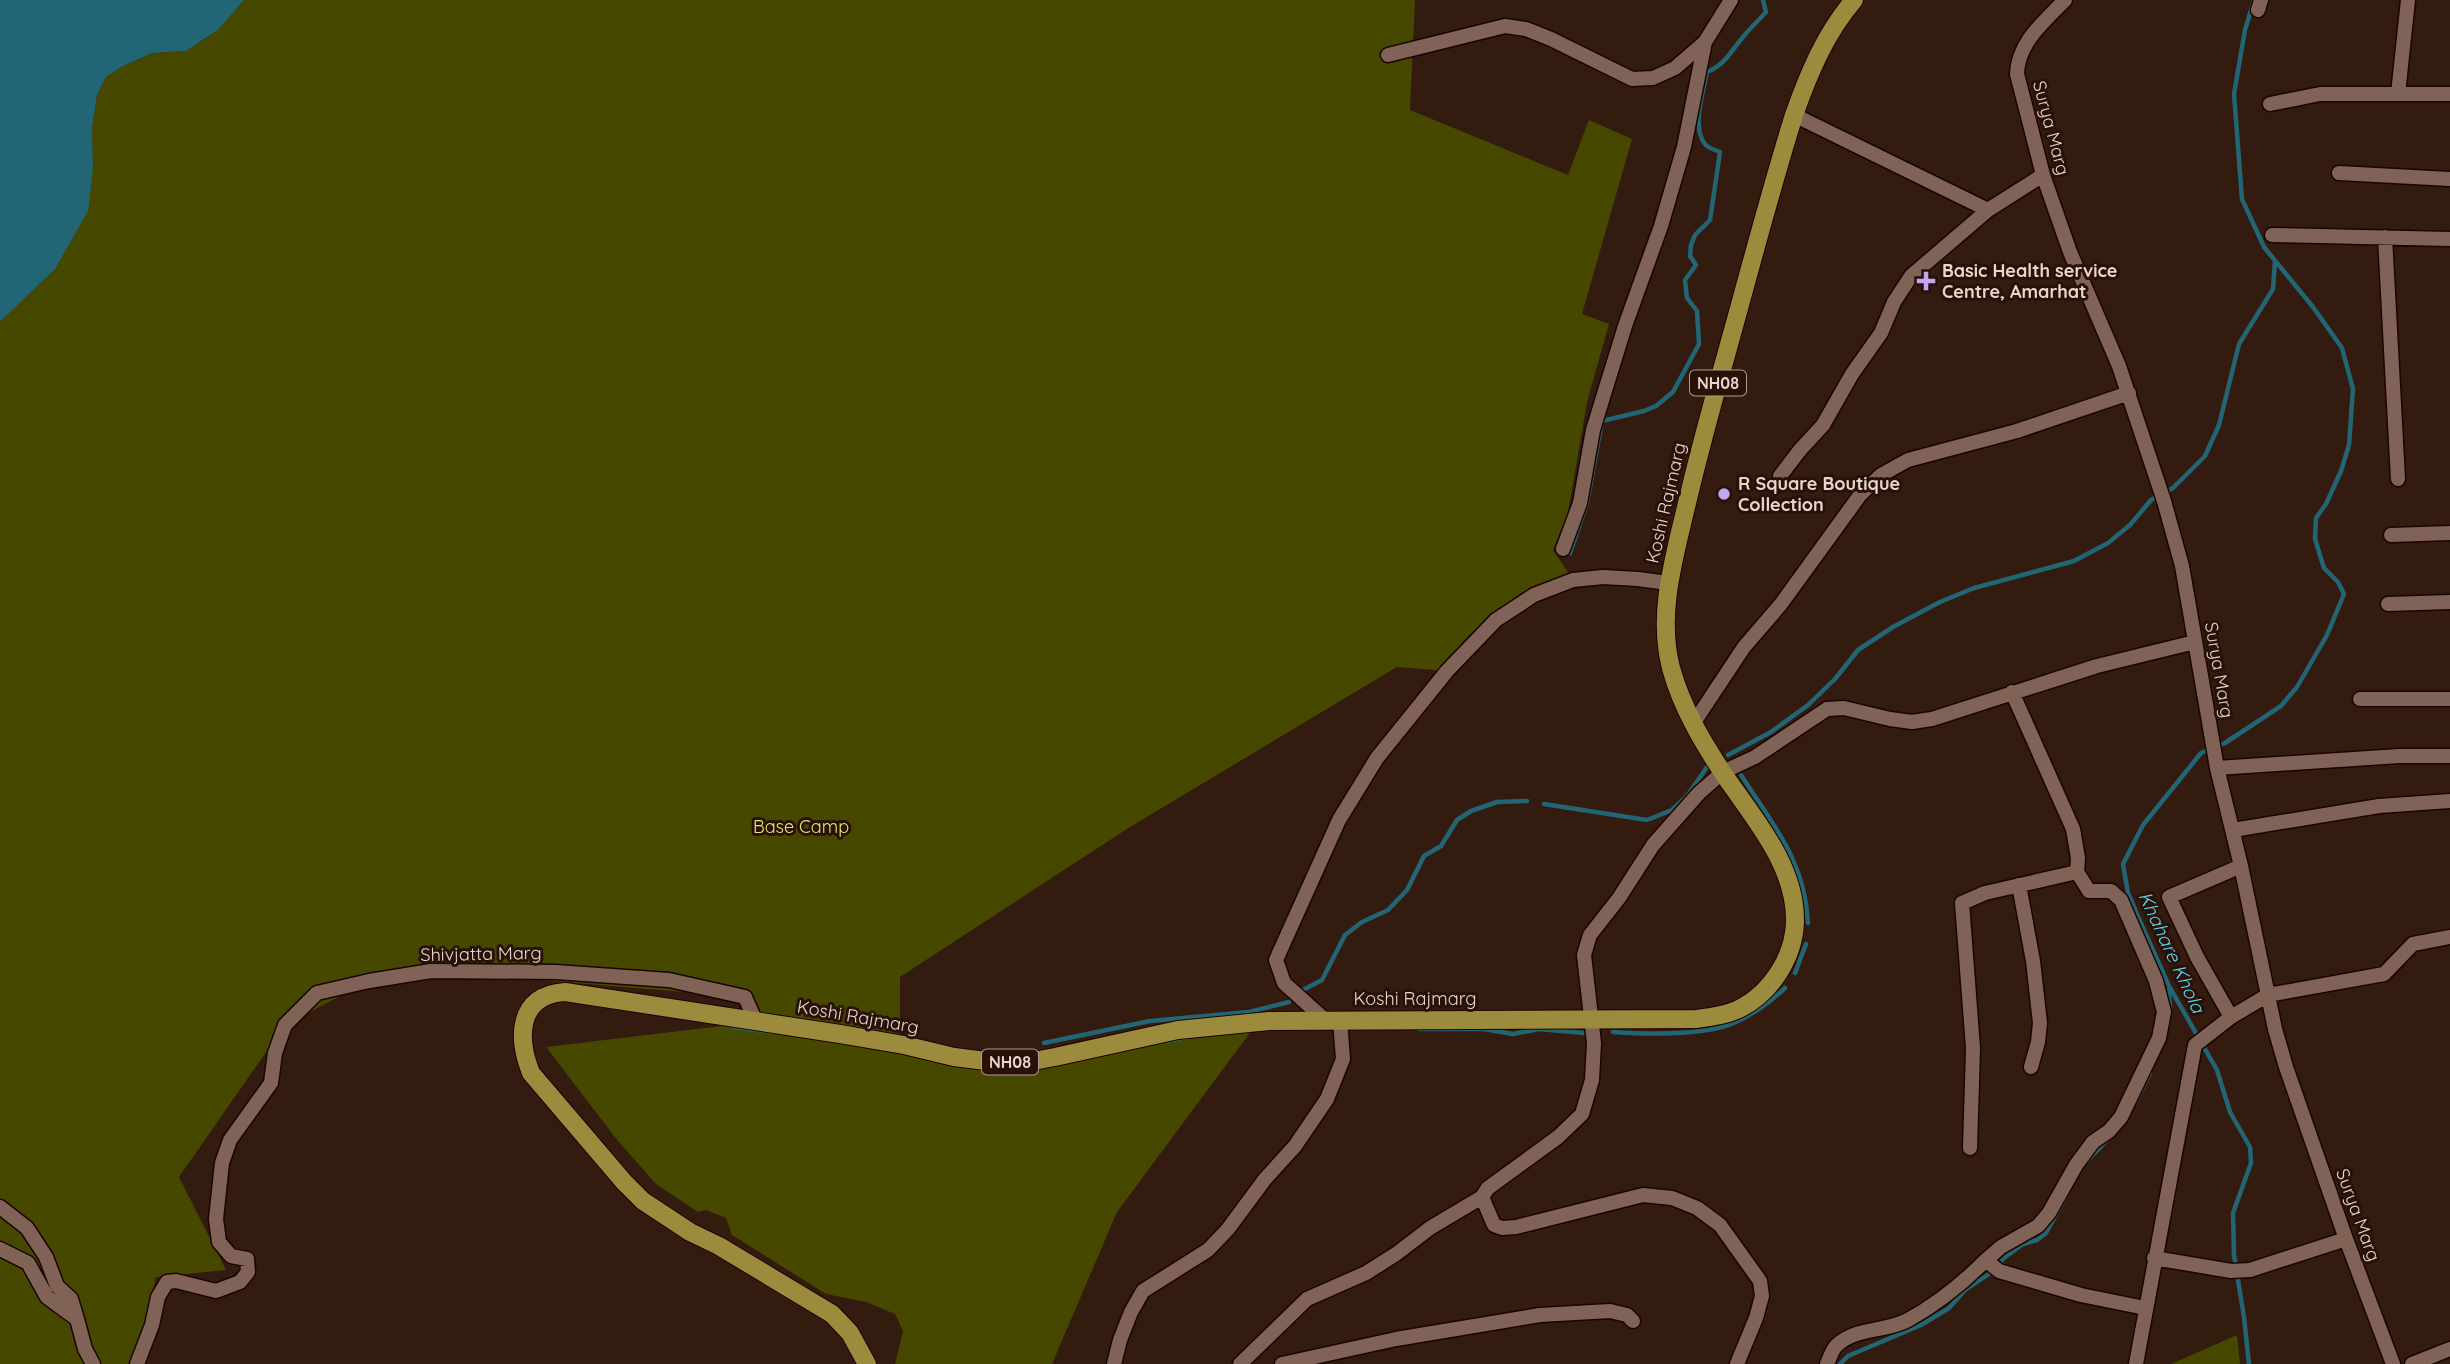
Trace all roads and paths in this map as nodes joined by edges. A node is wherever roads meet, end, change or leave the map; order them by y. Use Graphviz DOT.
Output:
graph roads {
  1 [pos="1731,0"];
  2 [pos="1854,0"];
  3 [pos="2065,0"];
  4 [pos="2408,0"];
  5 [pos="1705,42"];
  6 [pos="1388,55"];
  7 [pos="2398,94"];
  8 [pos="2450,94"];
  9 [pos="2270,104"];
  10 [pos="1794,115"];
  11 [pos="2339,173"];
  12 [pos="2043,175"];
  13 [pos="2450,179"];
  14 [pos="1988,210"];
  15 [pos="2272,235"];
  16 [pos="2385,237"];
  17 [pos="2450,239"];
  18 [pos="2129,393"];
  19 [pos="1780,476"];
  20 [pos="2398,479"];
  21 [pos="2450,533"];
  22 [pos="2391,535"];
  23 [pos="1563,549"];
  24 [pos="1668,583"];
  25 [pos="2450,602"];
  26 [pos="2388,604"];
  27 [pos="2195,642"];
  28 [pos="2012,692"];
  29 [pos="2360,699"];
  30 [pos="2450,699"];
  31 [pos="1693,724"];
  32 [pos="2450,756"];
  33 [pos="2216,763"];
  34 [pos="1723,772"];
  35 [pos="2450,801"];
  36 [pos="2233,830"];
  37 [pos="2241,866"];
  38 [pos="2077,872"];
  39 [pos="2019,885"];
  40 [pos="2450,937"];
  41 [pos="2268,995"];
  42 [pos="2231,1017"];
  43 [pos="1333,1020"];
  44 [pos="1592,1020"];
  45 [pos="756,1022"];
  46 [pos="2031,1067"];
  47 [pos="1970,1148"];
  48 [pos="1482,1197"];
  49 [pos="0,1207"];
  50 [pos="2346,1239"];
  51 [pos="0,1249"];
  52 [pos="2154,1258"];
  53 [pos="1992,1265"];
  54 [pos="2145,1308"];
  55 [pos="77,1319"];
  56 [pos="1633,1321"];
  57 [pos="2450,1349"];
  58 [pos="93,1364"];
  59 [pos="137,1364"];
  60 [pos="867,1364"];
  61 [pos="1114,1364"];
  62 [pos="1240,1364"];
  63 [pos="1282,1364"];
  64 [pos="1737,1364"];
  65 [pos="1827,1364"];
  66 [pos="2136,1364"];
  67 [pos="2393,1364"];
  68 [pos="2412,1364"];
  1 -- 5 [label="street"];
  2 -- 10 [label="main road, Koshi Rajmarg / NH08"];
  3 -- 12 [label="street, Surya Marg"];
  4 -- 7 [label="street"];
  5 -- 6 [label="street"];
  5 -- 23 [label="street"];
  7 -- 8 [label="street"];
  7 -- 9 [label="street"];
  10 -- 14 [label="street"];
  10 -- 24 [label="main road, Koshi Rajmarg / NH08"];
  11 -- 13 [label="street"];
  12 -- 14 [label="street"];
  12 -- 18 [label="street, Surya Marg"];
  14 -- 19 [label="street"];
  15 -- 16 [label="street"];
  16 -- 17 [label="street"];
  16 -- 20 [label="street"];
  18 -- 27 [label="street, Surya Marg"];
  18 -- 31 [label="street"];
  21 -- 22 [label="street"];
  24 -- 31 [label="main road, Koshi Rajmarg / NH08"];
  24 -- 43 [label="street"];
  25 -- 26 [label="street"];
  27 -- 28 [label="street"];
  27 -- 33 [label="street, Surya Marg"];
  28 -- 34 [label="street"];
  28 -- 38 [label="street"];
  29 -- 30 [label="street"];
  31 -- 34 [label="main road, Koshi Rajmarg / NH08"];
  32 -- 33 [label="street"];
  33 -- 36 [label="street, Surya Marg"];
  34 -- 44 [label="street"];
  34 -- 44 [label="main road, Koshi Rajmarg / NH08"];
  35 -- 36 [label="street"];
  36 -- 37 [label="street, Surya Marg"];
  37 -- 41 [label="street, Surya Marg"];
  37 -- 42 [label="street"];
  38 -- 39 [label="street"];
  38 -- 53 [label="street"];
  39 -- 46 [label="street"];
  39 -- 47 [label="street"];
  40 -- 41 [label="street"];
  41 -- 42 [label="street"];
  41 -- 50 [label="street, Surya Marg"];
  42 -- 52 [label="street"];
  43 -- 44 [label="main road, Koshi Rajmarg / NH08"];
  43 -- 45 [label="main road, Koshi Rajmarg / NH08"];
  43 -- 61 [label="street"];
  44 -- 48 [label="street"];
  45 -- 59 [label="street, Shivjatta Marg"];
  45 -- 60 [label="main road, Koshi Rajmarg / NH08"];
  48 -- 62 [label="street"];
  48 -- 64 [label="street"];
  49 -- 55 [label="street"];
  50 -- 52 [label="street"];
  50 -- 67 [label="street, Surya Marg"];
  51 -- 55 [label="street"];
  52 -- 54 [label="street"];
  53 -- 54 [label="street"];
  53 -- 65 [label="street"];
  54 -- 66 [label="street"];
  55 -- 58 [label="street"];
  56 -- 63 [label="street"];
  57 -- 68 [label="street"];
}
